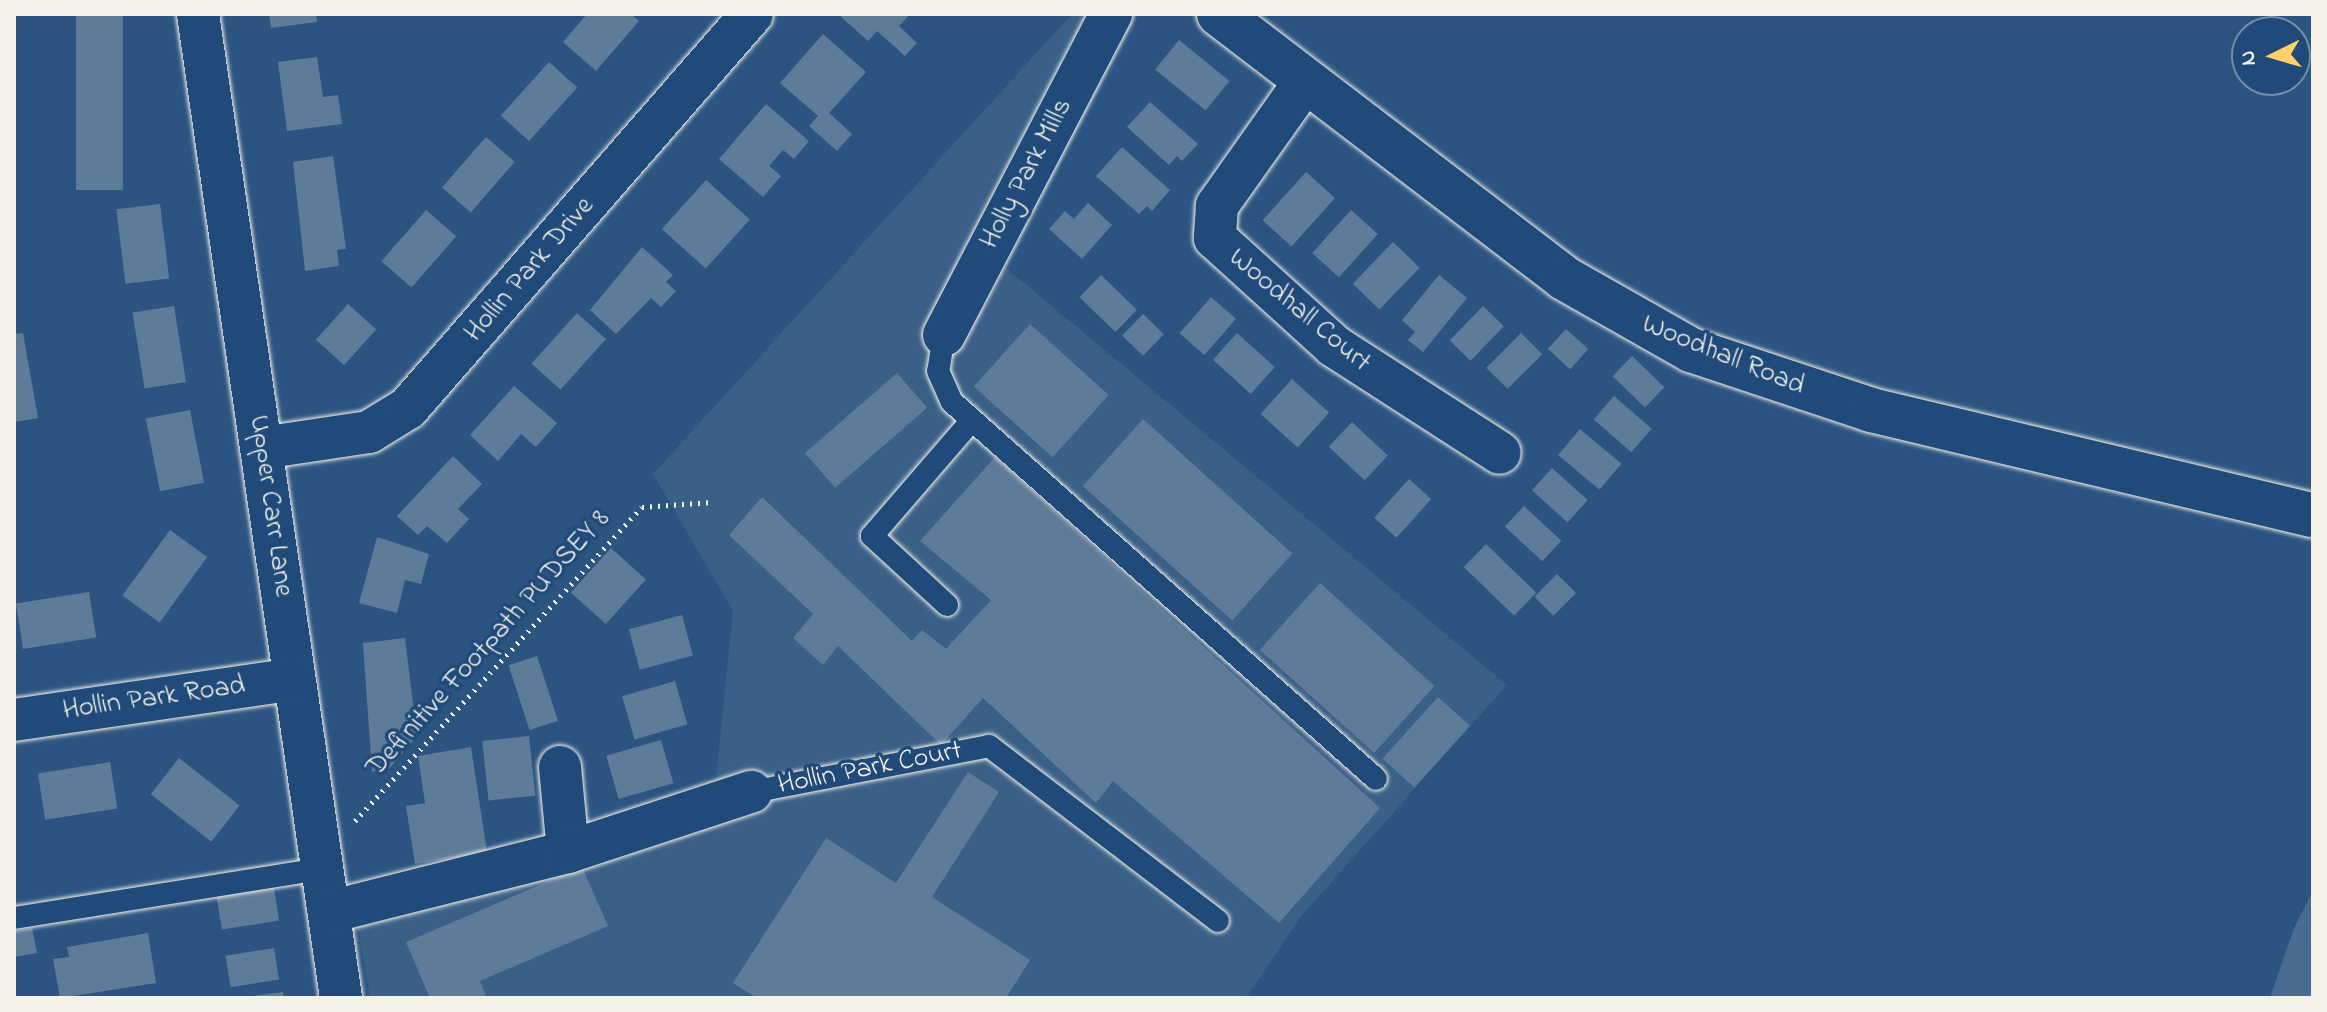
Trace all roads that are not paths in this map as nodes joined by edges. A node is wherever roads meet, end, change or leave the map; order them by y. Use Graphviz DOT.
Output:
graph roads {
  1 [pos="198,14"];
  2 [pos="752,14"];
  3 [pos="1111,14"];
  4 [pos="1219,14"];
  5 [pos="1304,83"];
  6 [pos="944,335"];
  7 [pos="972,420"];
  8 [pos="262,448"];
  9 [pos="1500,453"];
  10 [pos="2313,515"];
  11 [pos="947,605"];
  12 [pos="294,679"];
  13 [pos="14,720"];
  14 [pos="560,767"];
  15 [pos="1376,779"];
  16 [pos="751,792"];
  17 [pos="568,852"];
  18 [pos="320,864"];
  19 [pos="329,912"];
  20 [pos="14,918"];
  21 [pos="1218,921"];
  22 [pos="341,998"];
  1 -- 8 [label="street, Upper Carr Lane"];
  2 -- 8 [label="street, Hollin Park Drive"];
  3 -- 6 [label="street, Holly Park Mills"];
  4 -- 5 [label="street, Woodhall Road"];
  5 -- 9 [label="street, Woodhall Court"];
  5 -- 10 [label="street, Woodhall Road"];
  6 -- 7 [label="lane"];
  7 -- 11 [label="lane"];
  7 -- 15 [label="lane"];
  8 -- 12 [label="street, Upper Carr Lane"];
  12 -- 13 [label="street, Hollin Park Road"];
  12 -- 18 [label="street, Upper Carr Lane"];
  14 -- 17 [label="street"];
  16 -- 17 [label="street, Hollin Park Court"];
  16 -- 21 [label="lane, Hollin Park Court"];
  17 -- 19 [label="street, Hollin Park Court"];
  18 -- 19 [label="street, Upper Carr Lane"];
  18 -- 20 [label="lane"];
  19 -- 22 [label="street, Upper Carr Lane"];
}
